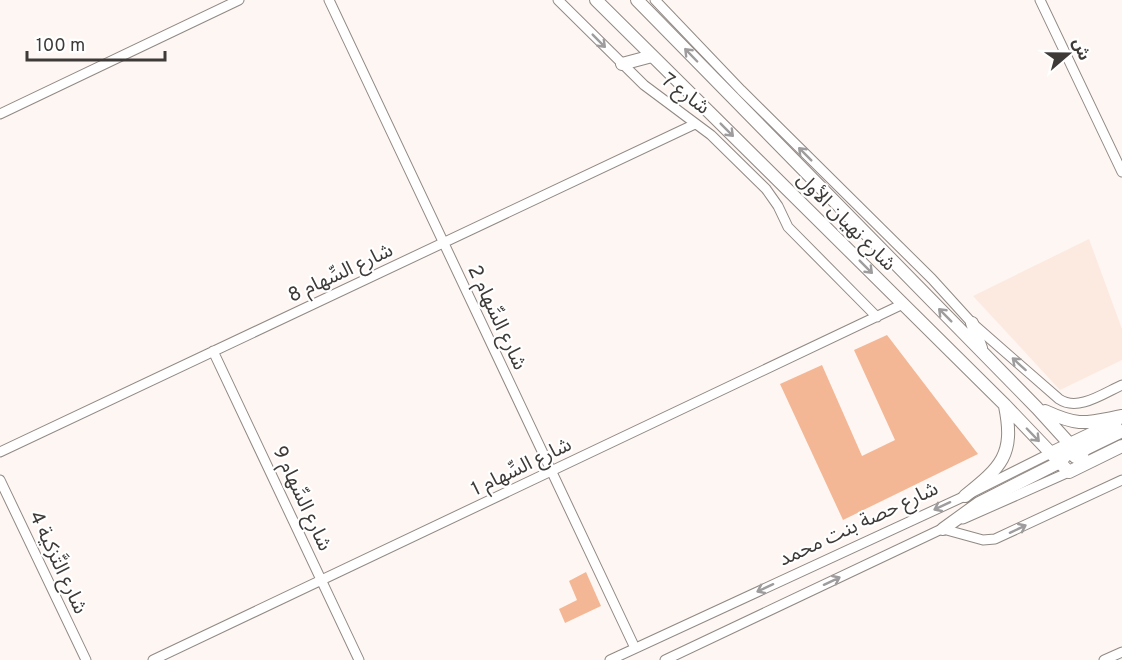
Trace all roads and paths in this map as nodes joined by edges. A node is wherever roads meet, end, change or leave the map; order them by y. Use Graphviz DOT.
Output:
graph roads {
  1 [pos="239,0"];
  2 [pos="329,0"];
  3 [pos="558,0"];
  4 [pos="596,0"];
  5 [pos="637,0"];
  6 [pos="655,0"];
  7 [pos="1040,0"];
  8 [pos="652,56"];
  9 [pos="622,64"];
  10 [pos="0,114"];
  11 [pos="695,124"];
  12 [pos="1122,172"];
  13 [pos="443,243"];
  14 [pos="903,304"];
  15 [pos="877,317"];
  16 [pos="972,323"];
  17 [pos="213,351"];
  18 [pos="982,352"];
  19 [pos="1122,385"];
  20 [pos="1005,405"];
  21 [pos="1038,408"];
  22 [pos="1122,417"];
  23 [pos="1122,431"];
  24 [pos="1122,446"];
  25 [pos="1075,448"];
  26 [pos="0,452"];
  27 [pos="1060,462"];
  28 [pos="1087,463"];
  29 [pos="551,471"];
  30 [pos="0,480"];
  31 [pos="1122,480"];
  32 [pos="965,495"];
  33 [pos="943,529"];
  34 [pos="322,580"];
  35 [pos="635,648"];
  36 [pos="1122,652"];
  37 [pos="86,660"];
  38 [pos="153,660"];
  39 [pos="359,660"];
  40 [pos="610,660"];
  41 [pos="665,660"];
  42 [pos="1104,660"];
  1 -- 10 [label="street"];
  2 -- 13 [label="street, شارع السِّهام 2"];
  3 -- 9 [label="street, شارع 7, one-way"];
  4 -- 8 [label="main road, شارع نهيان الأول"];
  18 -- 5 [label="main road, شارع نهيان الأول, one-way"];
  16 -- 6 [label="street, one-way"];
  7 -- 12 [label="street"];
  8 -- 9 [label="main road"];
  8 -- 14 [label="main road, شارع نهيان الأول, one-way"];
  9 -- 11 [label="street, شارع 7"];
  11 -- 13 [label="street, شارع السِّهام 8"];
  11 -- 15 [label="street, شارع 7"];
  13 -- 17 [label="street, شارع السِّهام 8"];
  13 -- 29 [label="street, شارع السِّهام 2"];
  14 -- 15 [label="street, شارع السِّهام 1"];
  14 -- 20 [label="main road, شارع نهيان الأول"];
  15 -- 29 [label="street, شارع السِّهام 1"];
  16 -- 18 [label="main road"];
  19 -- 16 [label="street, one-way"];
  17 -- 26 [label="street, شارع السِّهام 8"];
  17 -- 34 [label="street, شارع السِّهام 9"];
  18 -- 21 [label="main road, شارع نهيان الأول"];
  20 -- 27 [label="main road, شارع نهيان الأول, one-way"];
  20 -- 32 [label="main road"];
  21 -- 22 [label="main road"];
  21 -- 25 [label="main road, شارع نهيان الأول"];
  22 -- 25 [label="main road, شارع حصة بنت محمد"];
  23 -- 25 [label="main road"];
  24 -- 28 [label="main road, شارع حصة بنت محمد"];
  25 -- 27 [label="main road, شارع حصة بنت محمد"];
  25 -- 27 [label="main road"];
  25 -- 28 [label="main road, شارع نهيان الأول"];
  27 -- 28 [label="main road, شارع حصة بنت محمد"];
  27 -- 32 [label="street, شارع حصة بنت محمد"];
  27 -- 33 [label="main road"];
  29 -- 34 [label="street, شارع السِّهام 1"];
  29 -- 35 [label="street, شارع السِّهام 2"];
  30 -- 37 [label="street, شارع التَّزكية 4"];
  33 -- 31 [label="street, one-way"];
  32 -- 35 [label="street, شارع حصة بنت محمد, one-way"];
  41 -- 33 [label="street, شارع حصة بنت محمد, one-way"];
  34 -- 38 [label="street, شارع السِّهام 1"];
  34 -- 39 [label="street, شارع السِّهام 9"];
  35 -- 40 [label="street, شارع حصة بنت محمد"];
  36 -- 42 [label="street"];
}
